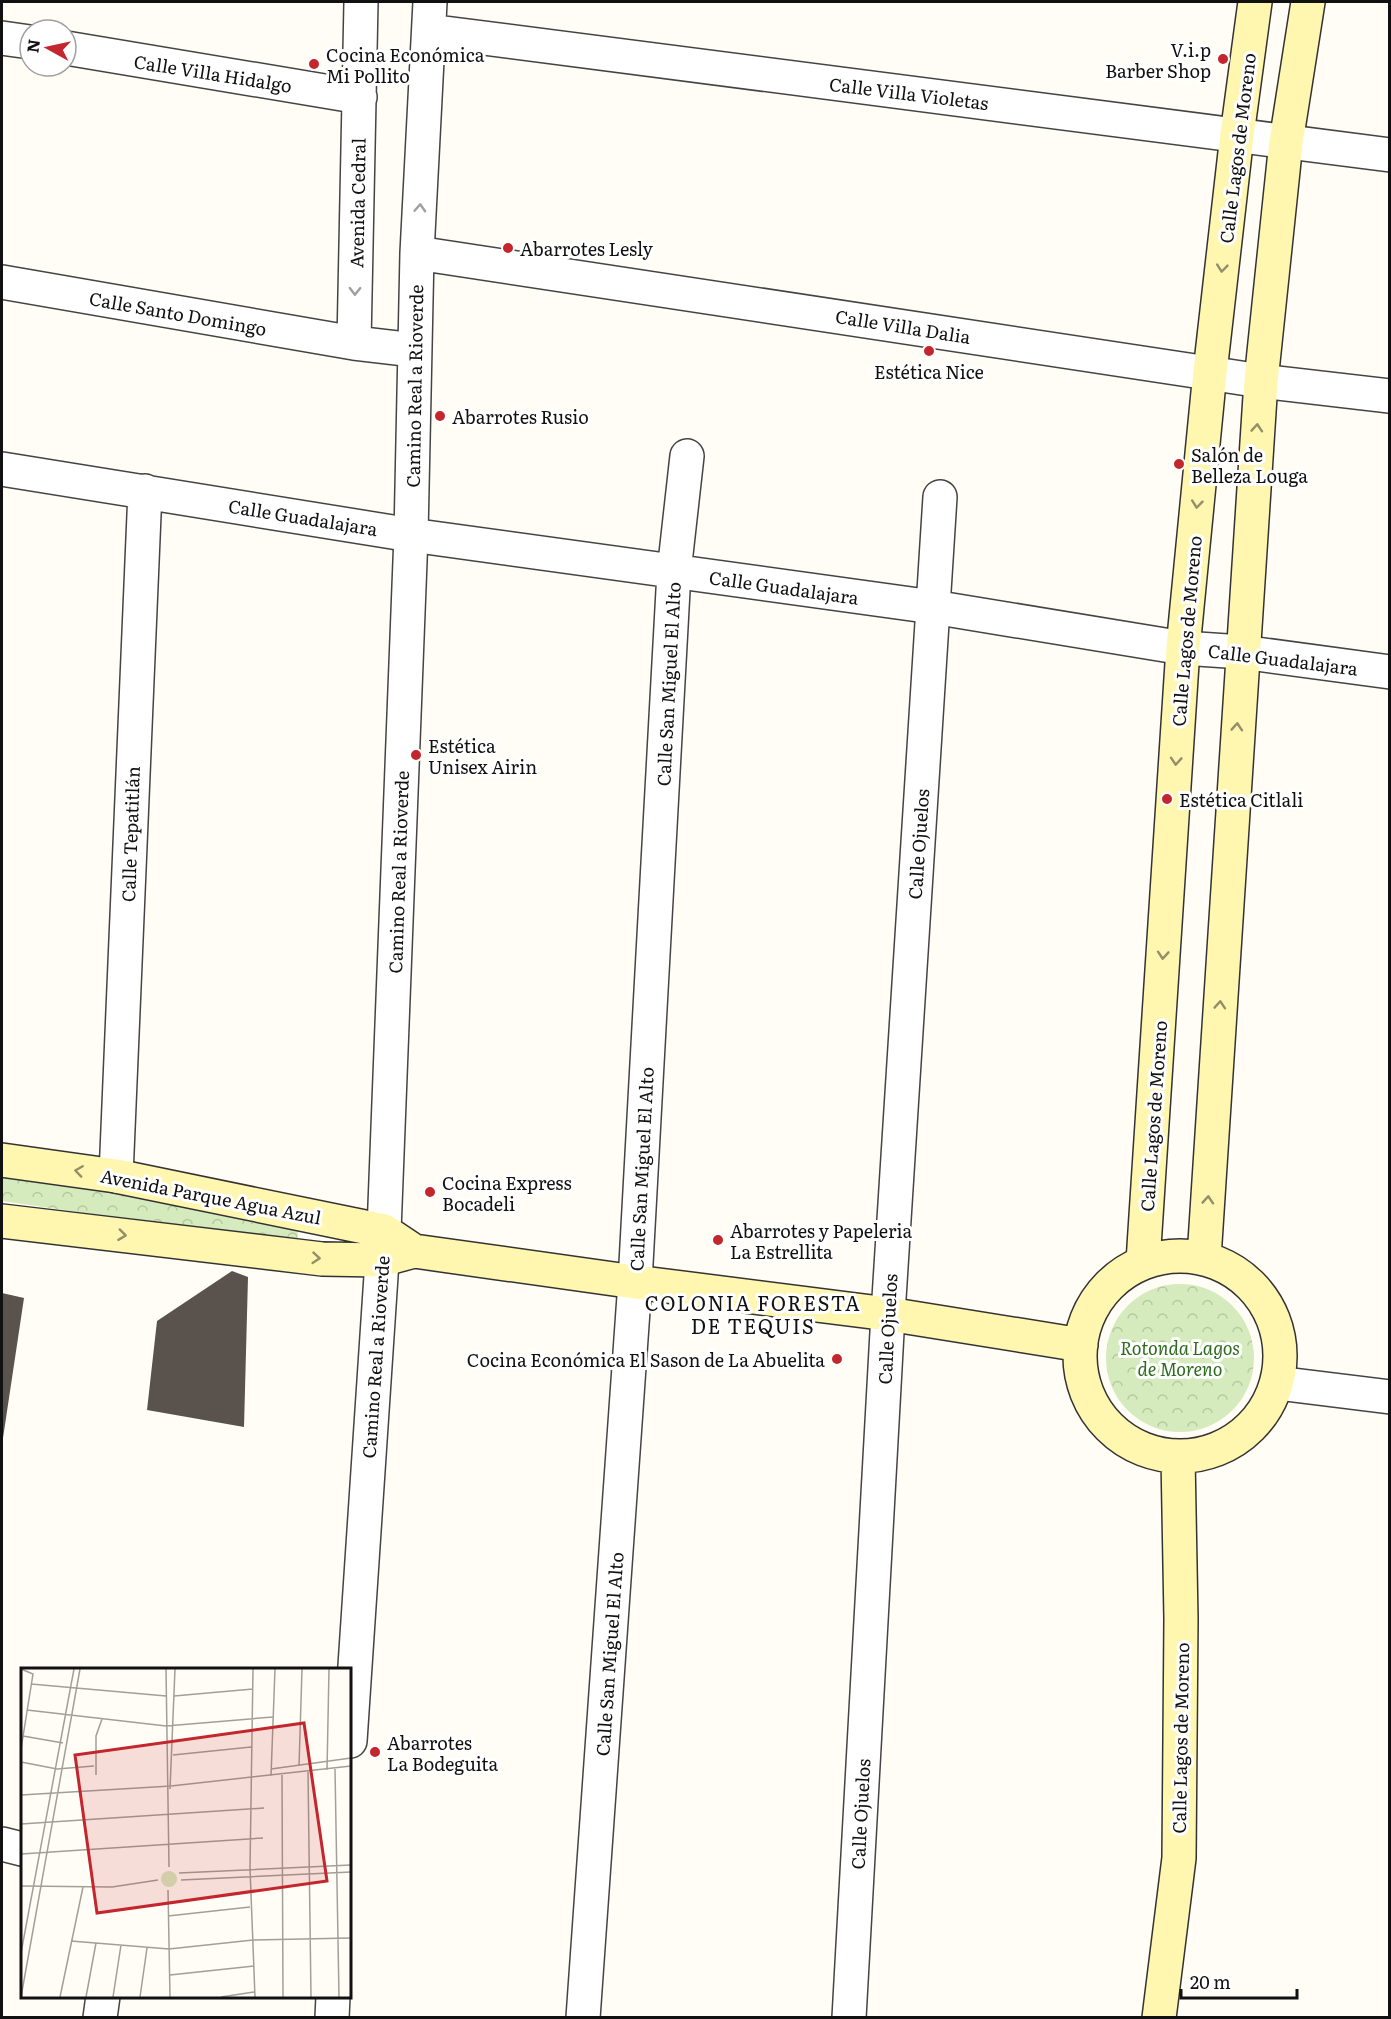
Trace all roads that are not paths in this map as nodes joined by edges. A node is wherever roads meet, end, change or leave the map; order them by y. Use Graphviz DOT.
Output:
graph roads {
  1 [pos="361,2"];
  2 [pos="1255,2"];
  3 [pos="1308,2"];
  4 [pos="430,16"];
  5 [pos="2,38"];
  6 [pos="18,40"];
  7 [pos="78,50"];
  8 [pos="360,97"];
  9 [pos="1237,135"];
  10 [pos="1287,142"];
  11 [pos="1389,155"];
  12 [pos="417,253"];
  13 [pos="2,282"];
  14 [pos="354,343"];
  15 [pos="414,350"];
  16 [pos="1210,372"];
  17 [pos="1261,381"];
  18 [pos="1389,396"];
  19 [pos="687,456"];
  20 [pos="2,469"];
  21 [pos="145,491"];
  22 [pos="940,497"];
  23 [pos="411,535"];
  24 [pos="674,572"];
  25 [pos="933,607"];
  26 [pos="1183,648"];
  27 [pos="1242,652"];
  28 [pos="1389,672"];
  29 [pos="2,1160"];
  30 [pos="116,1176"];
  31 [pos="2,1221"];
  32 [pos="382,1245"];
  33 [pos="1204,1258"];
  34 [pos="1143,1263"];
  35 [pos="635,1282"];
  36 [pos="888,1314"];
  37 [pos="1081,1346"];
  38 [pos="1277,1383"];
  39 [pos="1389,1397"];
  40 [pos="1178,1457"];
  41 [pos="351,1726"];
  42 [pos="2,1844"];
  43 [pos="21,1849"];
  44 [pos="103,1998"];
  45 [pos="333,1998"];
  46 [pos="100,2018"];
  47 [pos="332,2018"];
  48 [pos="583,2018"];
  49 [pos="849,2018"];
  50 [pos="1159,2018"];
  1 -- 8 [label="street, Avenida Cedral"];
  2 -- 9 [label="street, Calle Lagos de Moreno"];
  3 -- 10 [label="street"];
  4 -- 9 [label="street, Calle Villa Violetas"];
  12 -- 4 [label="street, Camino Real a Rioverde, one-way"];
  5 -- 6 [label="street"];
  7 -- 8 [label="street, Calle Villa Hidalgo"];
  8 -- 14 [label="street, Avenida Cedral, one-way"];
  9 -- 10 [label="street, Calle Villa Violetas"];
  9 -- 16 [label="street, Calle Lagos de Moreno, one-way"];
  10 -- 11 [label="street, Calle Villa Violetas"];
  10 -- 17 [label="street"];
  12 -- 15 [label="street, Camino Real a Rioverde"];
  12 -- 16 [label="street, Calle Villa Dalia"];
  13 -- 14 [label="street, Calle Santo Domingo"];
  14 -- 15 [label="street"];
  15 -- 23 [label="street, Camino Real a Rioverde"];
  16 -- 17 [label="street, Calle Villa Dalia"];
  16 -- 26 [label="street, Calle Lagos de Moreno, one-way"];
  17 -- 18 [label="street, Calle Villa Dalia"];
  27 -- 17 [label="street, one-way"];
  19 -- 24 [label="street, Calle San Miguel El Alto"];
  20 -- 21 [label="street, Calle Guadalajara"];
  21 -- 23 [label="street, Calle Guadalajara"];
  21 -- 30 [label="street, Calle Tepatitlán"];
  22 -- 25 [label="street, Calle Ojuelos"];
  23 -- 24 [label="street, Calle Guadalajara"];
  23 -- 32 [label="street, Camino Real a Rioverde"];
  24 -- 25 [label="street, Calle Guadalajara"];
  24 -- 35 [label="street, Calle San Miguel El Alto"];
  25 -- 26 [label="street, Calle Guadalajara"];
  25 -- 36 [label="street, Calle Ojuelos"];
  26 -- 27 [label="street, Calle Guadalajara"];
  26 -- 34 [label="street, Calle Lagos de Moreno, one-way"];
  27 -- 28 [label="street, Calle Guadalajara"];
  33 -- 27 [label="street, one-way"];
  30 -- 29 [label="street, Avenida Parque Agua Azul, one-way"];
  30 -- 32 [label="street, Avenida Parque Agua Azul"];
  31 -- 32 [label="street, one-way"];
  32 -- 35 [label="street, Avenida Parque Agua Azul"];
  32 -- 41 [label="street, Camino Real a Rioverde"];
  33 -- 34 [label="street"];
  33 -- 38 [label="street"];
  34 -- 37 [label="street"];
  35 -- 36 [label="street, Avenida Parque Agua Azul"];
  35 -- 48 [label="street, Calle San Miguel El Alto"];
  36 -- 37 [label="street, Avenida Parque Agua Azul"];
  36 -- 49 [label="street, Calle Ojuelos"];
  37 -- 40 [label="street"];
  38 -- 39 [label="street"];
  38 -- 40 [label="street"];
  40 -- 50 [label="street, Calle Lagos de Moreno"];
  42 -- 43 [label="street"];
  44 -- 46 [label="street"];
  45 -- 47 [label="street"];
}
